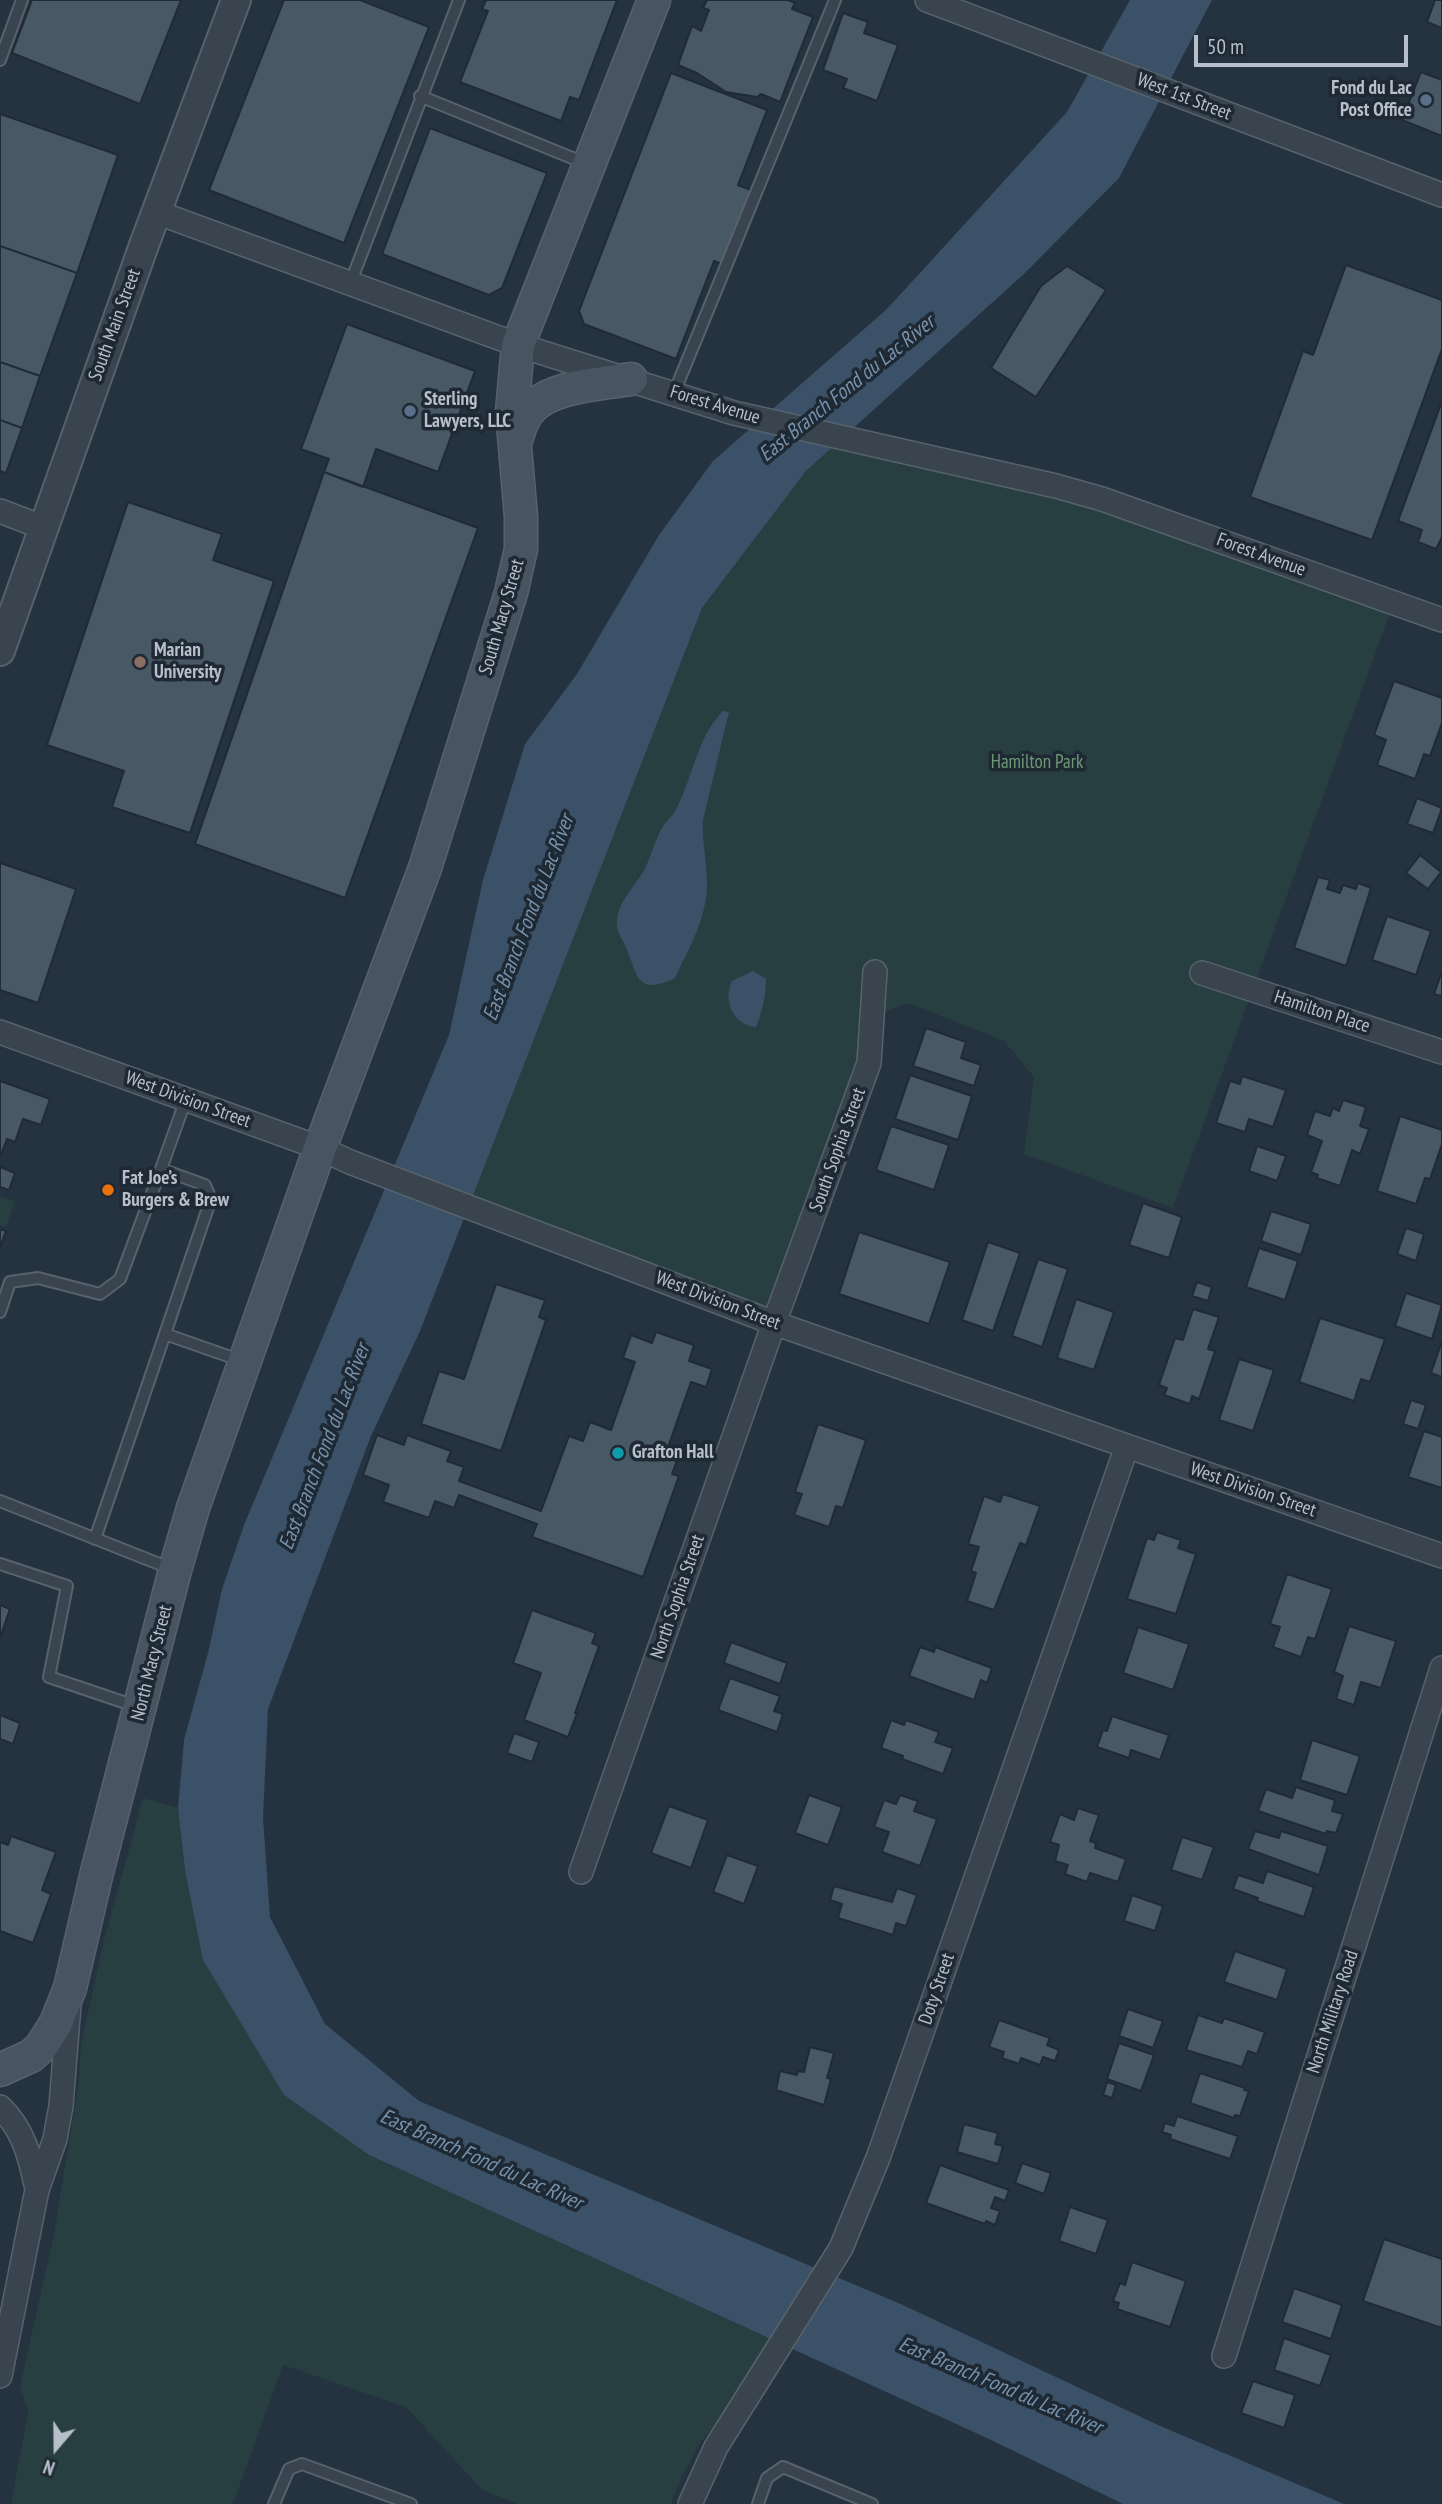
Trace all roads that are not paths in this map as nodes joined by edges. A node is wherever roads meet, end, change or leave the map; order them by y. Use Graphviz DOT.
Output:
graph roads {
  1 [pos="22,0"];
  2 [pos="236,0"];
  3 [pos="459,0"];
  4 [pos="654,0"];
  5 [pos="835,0"];
  6 [pos="927,0"];
  7 [pos="0,60"];
  8 [pos="420,96"];
  9 [pos="589,165"];
  10 [pos="1442,195"];
  11 [pos="156,212"];
  12 [pos="350,284"];
  13 [pos="518,345"];
  14 [pos="631,379"];
  15 [pos="674,393"];
  16 [pos="514,447"];
  17 [pos="0,511"];
  18 [pos="42,527"];
  19 [pos="1442,620"];
  20 [pos="0,651"];
  21 [pos="875,972"];
  22 [pos="1202,972"];
  23 [pos="0,1032"];
  24 [pos="1442,1052"];
  25 [pos="186,1100"];
  26 [pos="320,1148"];
  27 [pos="161,1169"];
  28 [pos="0,1312"];
  29 [pos="774,1322"];
  30 [pos="165,1334"];
  31 [pos="245,1362"];
  32 [pos="1127,1446"];
  33 [pos="0,1502"];
  34 [pos="95,1539"];
  35 [pos="1442,1556"];
  36 [pos="0,1564"];
  37 [pos="175,1570"];
  38 [pos="1442,1668"];
  39 [pos="140,1708"];
  40 [pos="581,1872"];
  41 [pos="70,1988"];
  42 [pos="0,2070"];
  43 [pos="0,2108"];
  44 [pos="37,2190"];
  45 [pos="1224,2356"];
  46 [pos="0,2376"];
  47 [pos="274,2504"];
  48 [pos="411,2504"];
  49 [pos="690,2504"];
  50 [pos="758,2504"];
  51 [pos="872,2504"];
  1 -- 7 [label="lane"];
  2 -- 11 [label="street, South Main Street"];
  3 -- 8 [label="lane"];
  4 -- 9 [label="main road, South Macy Street"];
  5 -- 15 [label="lane"];
  6 -- 10 [label="street, West 1st Street"];
  8 -- 9 [label="lane"];
  8 -- 12 [label="lane"];
  9 -- 13 [label="main road, South Macy Street"];
  11 -- 12 [label="street, Forest Avenue"];
  11 -- 18 [label="street, South Main Street"];
  12 -- 13 [label="street, Forest Avenue"];
  13 -- 14 [label="street, Forest Avenue"];
  13 -- 16 [label="main road, South Macy Street"];
  14 -- 15 [label="street, Forest Avenue"];
  14 -- 16 [label="main road"];
  15 -- 19 [label="street, Forest Avenue"];
  16 -- 26 [label="main road, South Macy Street"];
  17 -- 18 [label="street"];
  18 -- 20 [label="street, South Main Street"];
  21 -- 29 [label="street, South Sophia Street"];
  22 -- 24 [label="street, Hamilton Place"];
  23 -- 25 [label="street, West Division Street"];
  25 -- 26 [label="street, West Division Street"];
  25 -- 27 [label="lane"];
  26 -- 29 [label="street, West Division Street"];
  26 -- 31 [label="main road, North Macy Street"];
  27 -- 28 [label="lane"];
  27 -- 30 [label="lane"];
  29 -- 32 [label="street, West Division Street"];
  29 -- 40 [label="street, North Sophia Street"];
  30 -- 31 [label="lane"];
  30 -- 34 [label="lane"];
  31 -- 37 [label="main road, North Macy Street"];
  32 -- 35 [label="street, West Division Street"];
  32 -- 49 [label="street, Doty Street"];
  33 -- 34 [label="lane"];
  34 -- 37 [label="lane"];
  36 -- 39 [label="lane"];
  37 -- 39 [label="main road, North Macy Street"];
  38 -- 45 [label="street, North Military Road"];
  39 -- 41 [label="main road, North Macy Street"];
  41 -- 42 [label="main road"];
  41 -- 44 [label="street, North Macy Street"];
  43 -- 44 [label="street, North Macy Street"];
  44 -- 46 [label="street, North Macy Street"];
  47 -- 48 [label="lane"];
  50 -- 51 [label="lane"];
}
